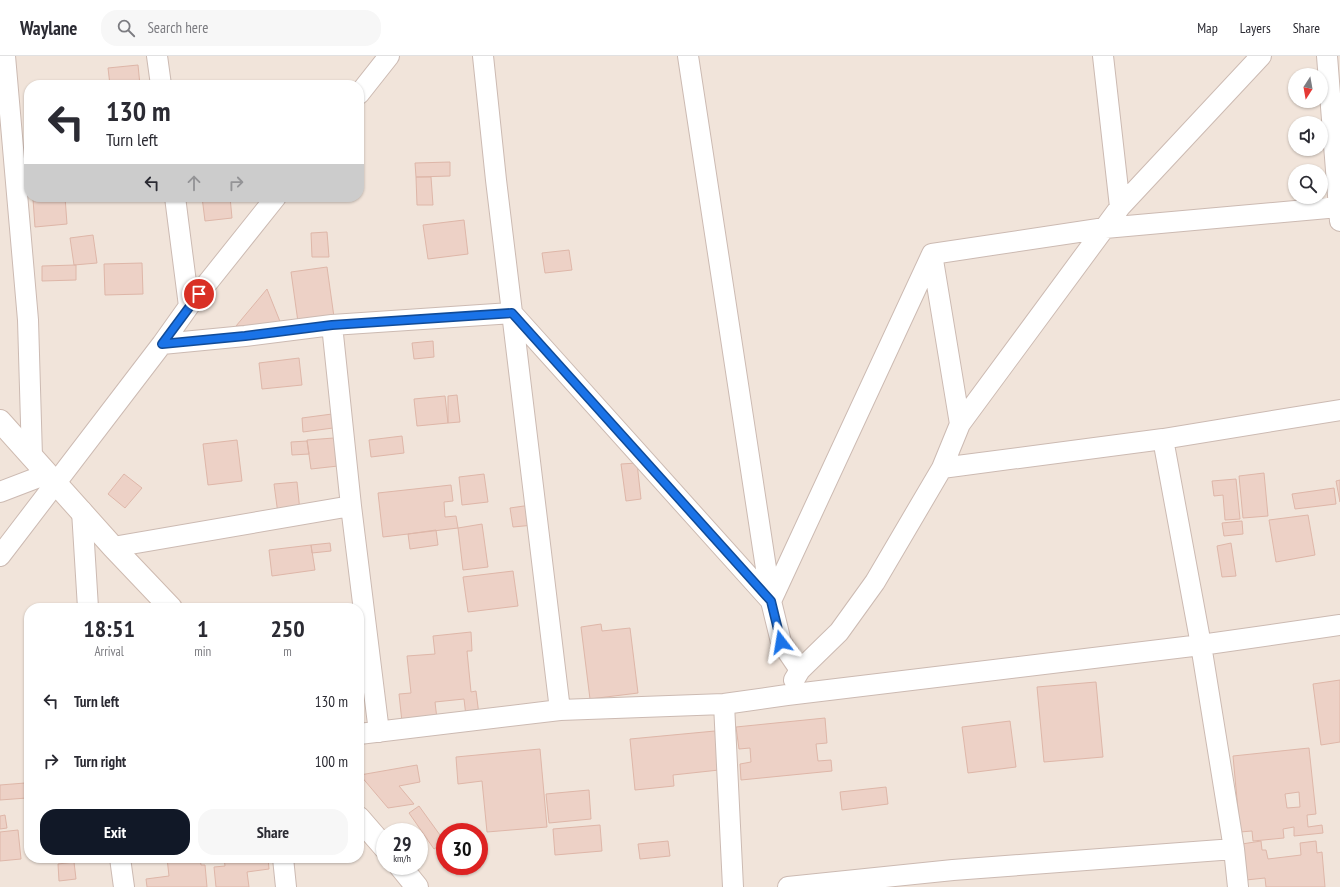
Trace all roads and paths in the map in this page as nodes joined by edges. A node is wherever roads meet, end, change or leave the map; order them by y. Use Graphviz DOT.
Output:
graph roads {
  1 [pos="4,56"];
  2 [pos="157,56"];
  3 [pos="389,56"];
  4 [pos="483,56"];
  5 [pos="688,56"];
  6 [pos="1103,56"];
  7 [pos="1261,56"];
  8 [pos="1327,56"];
  9 [pos="159,80"];
  10 [pos="364,88"];
  11 [pos="176,202"];
  12 [pos="272,202"];
  13 [pos="1120,207"];
  14 [pos="1339,214"];
  15 [pos="1105,228"];
  16 [pos="932,254"];
  17 [pos="189,306"];
  18 [pos="512,313"];
  19 [pos="332,325"];
  20 [pos="162,344"];
  21 [pos="1340,410"];
  22 [pos="0,421"];
  23 [pos="960,424"];
  24 [pos="1163,439"];
  25 [pos="32,457"];
  26 [pos="942,468"];
  27 [pos="51,478"];
  28 [pos="0,492"];
  29 [pos="351,506"];
  30 [pos="82,511"];
  31 [pos="113,546"];
  32 [pos="0,556"];
  33 [pos="771,601"];
  34 [pos="88,603"];
  35 [pos="167,603"];
  36 [pos="363,603"];
  37 [pos="364,611"];
  38 [pos="1340,625"];
  39 [pos="1201,645"];
  40 [pos="800,670"];
  41 [pos="787,695"];
  42 [pos="724,704"];
  43 [pos="560,710"];
  44 [pos="379,732"];
  45 [pos="364,734"];
  46 [pos="364,824"];
  47 [pos="376,838"];
  48 [pos="1234,849"];
  49 [pos="121,863"];
  50 [pos="284,863"];
  51 [pos="407,875"];
  52 [pos="954,879"];
  53 [pos="124,887"];
  54 [pos="286,887"];
  55 [pos="417,887"];
  56 [pos="733,887"];
  57 [pos="788,887"];
  58 [pos="1238,887"];
  1 -- 25 [label="street"];
  2 -- 9 [label="street"];
  3 -- 10 [label="street"];
  4 -- 18 [label="street"];
  5 -- 33 [label="street"];
  6 -- 13 [label="street"];
  7 -- 13 [label="street"];
  8 -- 14 [label="street"];
  11 -- 17 [label="street"];
  12 -- 17 [label="street"];
  13 -- 15 [label="street"];
  14 -- 15 [label="street"];
  15 -- 16 [label="street"];
  15 -- 23 [label="street"];
  16 -- 23 [label="street"];
  16 -- 33 [label="street"];
  17 -- 20 [label="street"];
  18 -- 19 [label="street"];
  18 -- 33 [label="street"];
  18 -- 43 [label="street"];
  19 -- 20 [label="street"];
  19 -- 29 [label="street"];
  20 -- 27 [label="street"];
  21 -- 24 [label="street"];
  22 -- 25 [label="main road"];
  23 -- 26 [label="street"];
  24 -- 26 [label="street"];
  24 -- 39 [label="street"];
  25 -- 27 [label="main road"];
  26 -- 40 [label="street"];
  27 -- 28 [label="street"];
  27 -- 30 [label="main road"];
  27 -- 32 [label="street"];
  29 -- 31 [label="street"];
  29 -- 36 [label="street"];
  30 -- 31 [label="main road"];
  30 -- 34 [label="street"];
  31 -- 35 [label="main road"];
  33 -- 40 [label="street"];
  37 -- 44 [label="street"];
  38 -- 39 [label="street"];
  39 -- 41 [label="street"];
  39 -- 48 [label="street"];
  40 -- 41 [label="street"];
  41 -- 42 [label="street"];
  42 -- 43 [label="street"];
  42 -- 56 [label="street"];
  43 -- 44 [label="street"];
  44 -- 45 [label="street"];
  46 -- 47 [label="main road"];
  48 -- 52 [label="street"];
  48 -- 58 [label="street"];
  49 -- 53 [label="street"];
  50 -- 54 [label="street"];
  51 -- 55 [label="main road"];
  52 -- 57 [label="street"];
}
